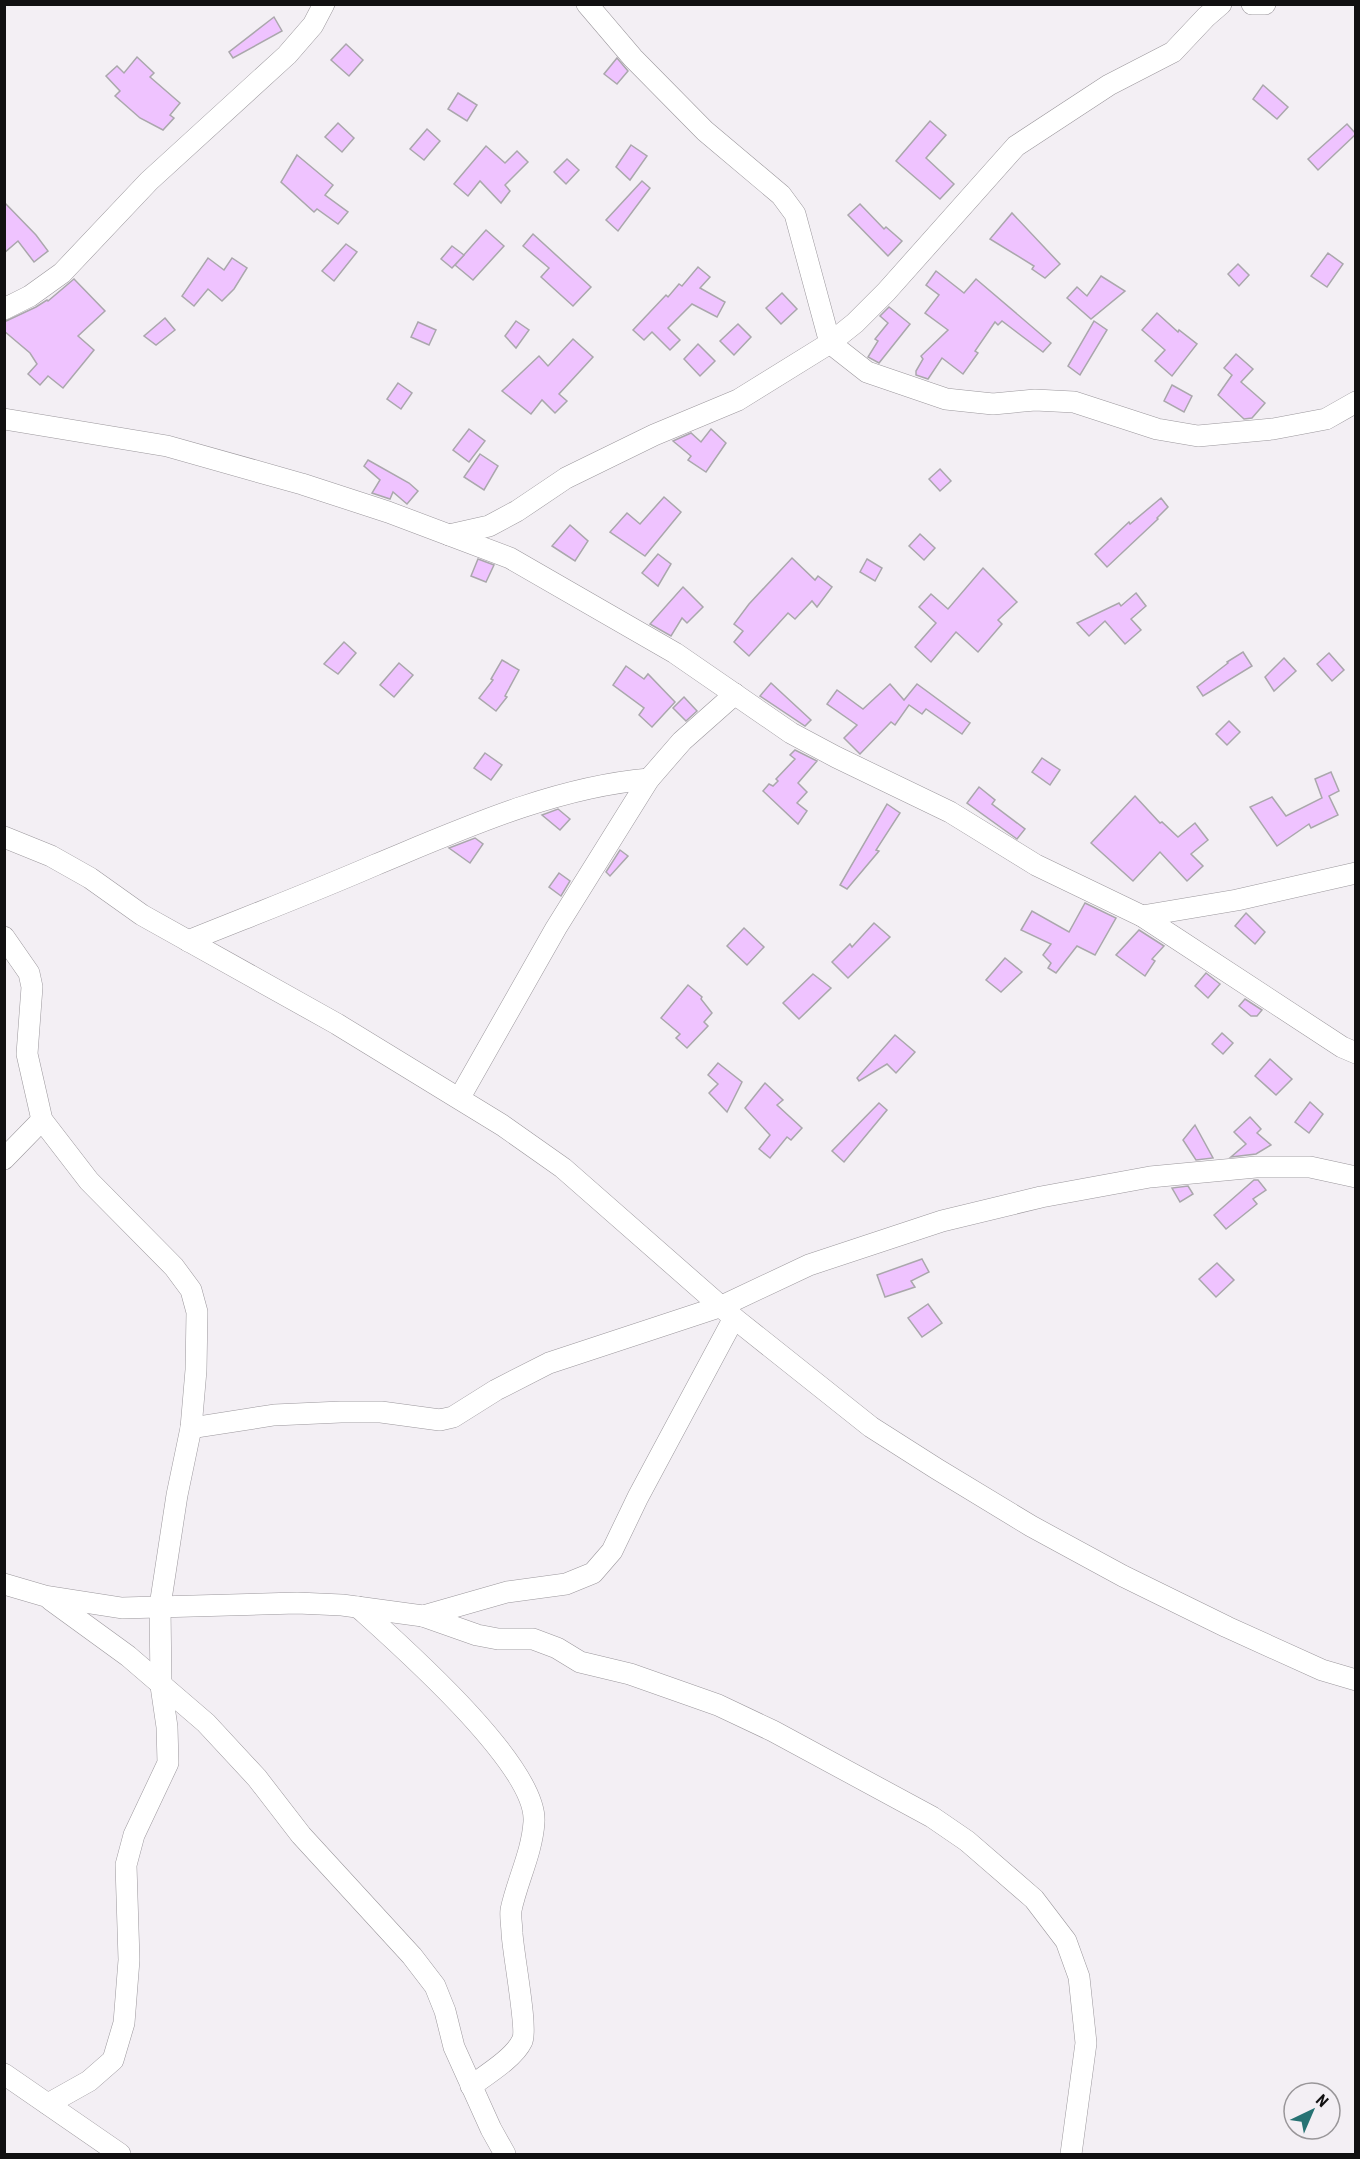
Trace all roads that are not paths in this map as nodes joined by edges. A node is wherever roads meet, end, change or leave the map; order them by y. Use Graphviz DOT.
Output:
graph roads {
  1 [pos="324,4"];
  2 [pos="587,4"];
  3 [pos="1221,4"];
  4 [pos="1252,4"];
  5 [pos="1265,4"];
  6 [pos="4,309"];
  7 [pos="830,343"];
  8 [pos="1356,402"];
  9 [pos="4,419"];
  10 [pos="449,535"];
  11 [pos="735,694"];
  12 [pos="649,779"];
  13 [pos="4,837"];
  14 [pos="1356,873"];
  15 [pos="1142,916"];
  16 [pos="4,937"];
  17 [pos="188,940"];
  18 [pos="1356,1053"];
  19 [pos="460,1097"];
  20 [pos="42,1120"];
  21 [pos="4,1159"];
  22 [pos="1356,1177"];
  23 [pos="728,1312"];
  24 [pos="191,1428"];
  25 [pos="4,1584"];
  26 [pos="45,1596"];
  27 [pos="160,1606"];
  28 [pos="357,1607"];
  29 [pos="423,1616"];
  30 [pos="1356,1680"];
  31 [pos="161,1686"];
  32 [pos="4,2074"];
  33 [pos="471,2086"];
  34 [pos="48,2104"];
  35 [pos="120,2154"];
  36 [pos="505,2154"];
  37 [pos="1071,2154"];
  1 -- 6 [label="street"];
  2 -- 7 [label="street"];
  3 -- 7 [label="street"];
  4 -- 5 [label="street"];
  7 -- 8 [label="street"];
  7 -- 10 [label="street"];
  9 -- 10 [label="street"];
  10 -- 11 [label="street"];
  11 -- 12 [label="street"];
  11 -- 15 [label="street"];
  12 -- 17 [label="street"];
  12 -- 19 [label="street"];
  13 -- 17 [label="street"];
  14 -- 15 [label="street"];
  15 -- 18 [label="street"];
  16 -- 20 [label="street"];
  17 -- 19 [label="street"];
  19 -- 23 [label="street"];
  20 -- 21 [label="street"];
  20 -- 24 [label="street"];
  22 -- 23 [label="street"];
  23 -- 24 [label="street"];
  23 -- 29 [label="street"];
  23 -- 30 [label="street"];
  24 -- 27 [label="street"];
  25 -- 26 [label="street"];
  26 -- 27 [label="street"];
  26 -- 31 [label="street"];
  27 -- 28 [label="street"];
  27 -- 31 [label="street"];
  28 -- 29 [label="street"];
  28 -- 33 [label="street"];
  29 -- 37 [label="street"];
  31 -- 33 [label="street"];
  31 -- 34 [label="street"];
  32 -- 34 [label="street"];
  33 -- 36 [label="street"];
  34 -- 35 [label="street"];
}
